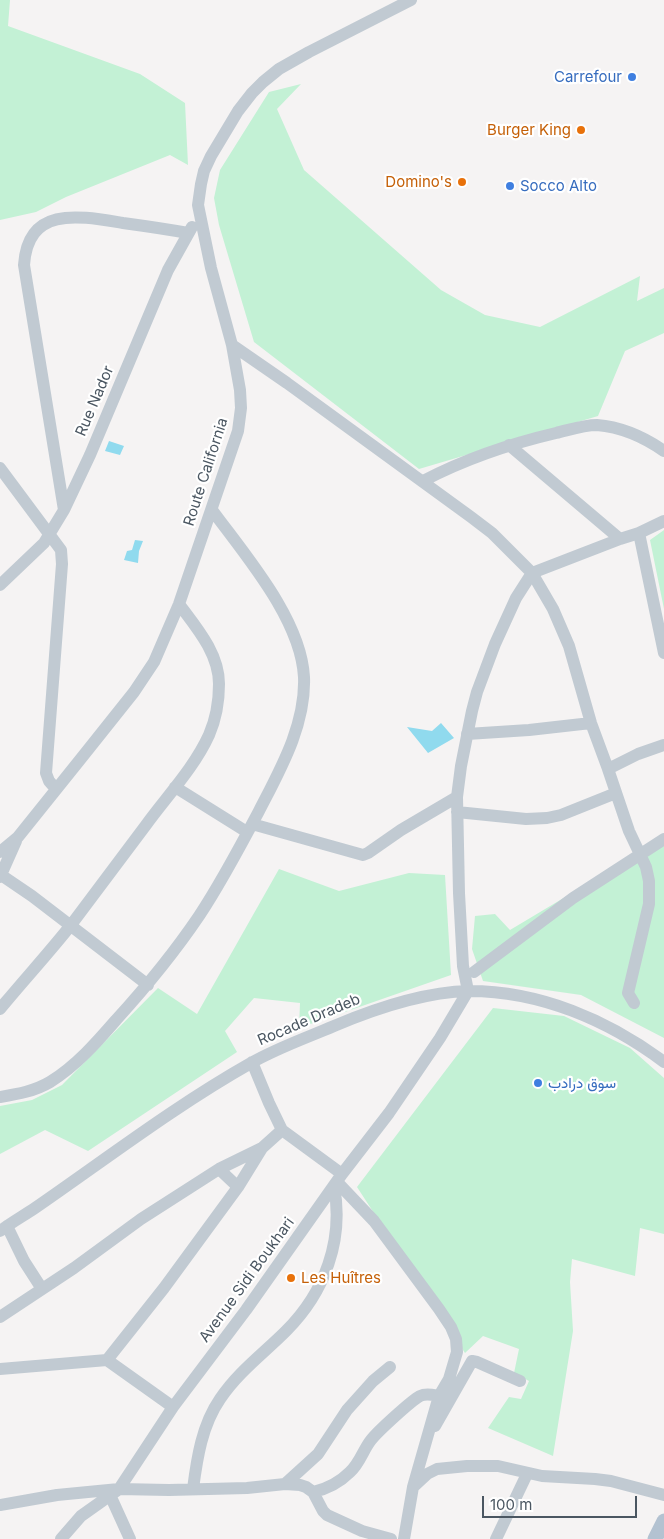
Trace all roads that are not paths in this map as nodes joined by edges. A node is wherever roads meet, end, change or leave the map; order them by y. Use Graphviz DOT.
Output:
graph roads {
  1 [pos="412,0"];
  2 [pos="200,216"];
  3 [pos="188,232"];
  4 [pos="232,345"];
  5 [pos="509,445"];
  6 [pos="664,451"];
  7 [pos="0,468"];
  8 [pos="423,481"];
  9 [pos="64,510"];
  10 [pos="212,510"];
  11 [pos="664,521"];
  12 [pos="639,533"];
  13 [pos="50,534"];
  14 [pos="620,539"];
  15 [pos="532,573"];
  16 [pos="0,585"];
  17 [pos="179,604"];
  18 [pos="664,653"];
  19 [pos="591,723"];
  20 [pos="467,734"];
  21 [pos="664,745"];
  22 [pos="608,769"];
  23 [pos="175,788"];
  24 [pos="56,789"];
  25 [pos="616,794"];
  26 [pos="457,797"];
  27 [pos="457,812"];
  28 [pos="250,828"];
  29 [pos="18,837"];
  30 [pos="664,839"];
  31 [pos="0,852"];
  32 [pos="639,855"];
  33 [pos="0,876"];
  34 [pos="71,925"];
  35 [pos="474,972"];
  36 [pos="148,985"];
  37 [pos="468,991"];
  38 [pos="634,1003"];
  39 [pos="0,1009"];
  40 [pos="252,1062"];
  41 [pos="664,1062"];
  42 [pos="0,1097"];
  43 [pos="282,1130"];
  44 [pos="262,1148"];
  45 [pos="219,1169"];
  46 [pos="338,1181"];
  47 [pos="238,1187"];
  48 [pos="4,1228"];
  49 [pos="42,1289"];
  50 [pos="0,1317"];
  51 [pos="107,1360"];
  52 [pos="390,1367"];
  53 [pos="0,1369"];
  54 [pos="520,1381"];
  55 [pos="439,1396"];
  56 [pos="173,1407"];
  57 [pos="424,1446"];
  58 [pos="527,1474"];
  59 [pos="285,1484"];
  60 [pos="412,1486"];
  61 [pos="193,1489"];
  62 [pos="114,1492"];
  63 [pos="314,1492"];
  64 [pos="664,1495"];
  65 [pos="0,1505"];
  66 [pos="664,1521"];
  67 [pos="61,1539"];
  68 [pos="130,1539"];
  69 [pos="390,1539"];
  70 [pos="404,1539"];
  71 [pos="496,1539"];
  72 [pos="655,1539"];
  1 -- 2 [label="street, Route California"];
  2 -- 3 [label="street, Rue Nador"];
  2 -- 4 [label="street, Route California"];
  3 -- 9 [label="street, Rue Nador"];
  3 -- 9 [label="street"];
  4 -- 8 [label="street"];
  4 -- 10 [label="street, Route California"];
  5 -- 6 [label="street"];
  5 -- 8 [label="street"];
  5 -- 14 [label="street"];
  7 -- 13 [label="street"];
  8 -- 15 [label="street"];
  9 -- 13 [label="street, Rue Nador"];
  10 -- 17 [label="street, Route California"];
  10 -- 28 [label="street"];
  11 -- 12 [label="street"];
  12 -- 14 [label="street"];
  12 -- 18 [label="street"];
  13 -- 16 [label="street, Rue Nador"];
  13 -- 24 [label="street"];
  14 -- 15 [label="street"];
  15 -- 19 [label="street"];
  15 -- 20 [label="street"];
  17 -- 23 [label="street"];
  17 -- 24 [label="street, Route California"];
  19 -- 20 [label="street"];
  19 -- 22 [label="street"];
  20 -- 26 [label="street"];
  21 -- 22 [label="street"];
  22 -- 25 [label="street"];
  23 -- 28 [label="street"];
  23 -- 34 [label="street"];
  24 -- 29 [label="street, Route California"];
  25 -- 27 [label="street"];
  25 -- 32 [label="street"];
  26 -- 27 [label="street"];
  26 -- 28 [label="street"];
  27 -- 37 [label="street"];
  28 -- 36 [label="street"];
  29 -- 31 [label="street, Route California"];
  29 -- 33 [label="street"];
  30 -- 32 [label="street"];
  32 -- 35 [label="street"];
  32 -- 38 [label="street"];
  33 -- 34 [label="street"];
  34 -- 36 [label="street"];
  34 -- 39 [label="street"];
  36 -- 42 [label="street"];
  37 -- 40 [label="street, Rocade Dradeb"];
  37 -- 41 [label="street, Rocade Dradeb"];
  37 -- 46 [label="street, Avenue Sidi Boukhari"];
  40 -- 43 [label="street"];
  40 -- 48 [label="street, Rocade Dradeb"];
  43 -- 44 [label="street"];
  43 -- 46 [label="street"];
  44 -- 45 [label="street"];
  44 -- 47 [label="street"];
  45 -- 47 [label="street"];
  45 -- 49 [label="street"];
  46 -- 55 [label="street"];
  46 -- 56 [label="street, Avenue Sidi Boukhari"];
  46 -- 61 [label="street"];
  47 -- 51 [label="street"];
  48 -- 49 [label="street"];
  49 -- 50 [label="street"];
  51 -- 53 [label="street"];
  51 -- 56 [label="street"];
  52 -- 59 [label="street"];
  54 -- 57 [label="street"];
  55 -- 57 [label="street"];
  55 -- 63 [label="street"];
  56 -- 62 [label="street, Avenue Sidi Boukhari"];
  57 -- 60 [label="street"];
  58 -- 60 [label="street"];
  58 -- 64 [label="street"];
  58 -- 71 [label="street"];
  59 -- 61 [label="street"];
  59 -- 63 [label="street"];
  60 -- 70 [label="street"];
  61 -- 62 [label="street"];
  62 -- 65 [label="street"];
  62 -- 67 [label="street"];
  62 -- 68 [label="street"];
  63 -- 69 [label="street"];
  66 -- 72 [label="main road"];
}
